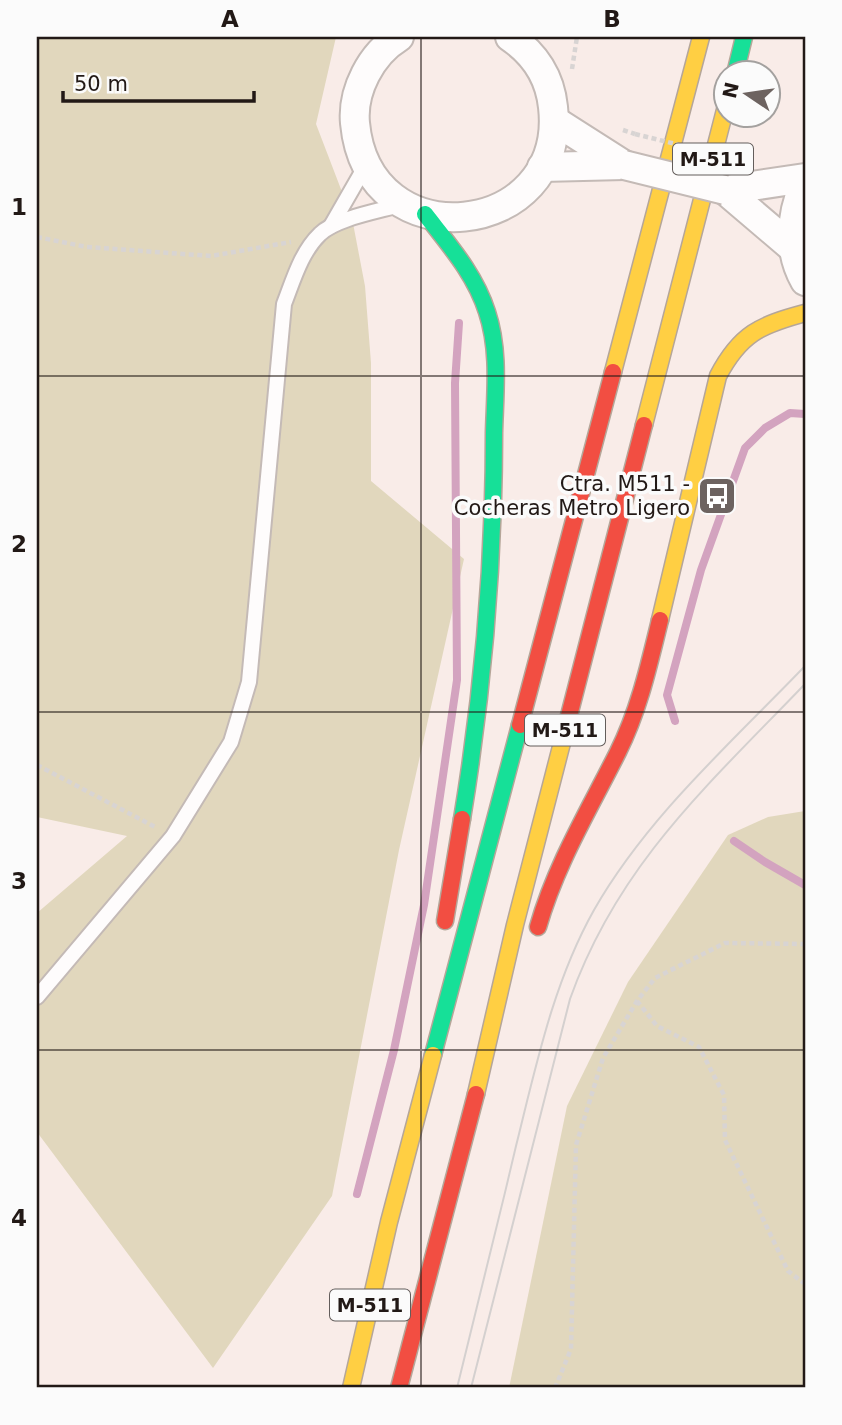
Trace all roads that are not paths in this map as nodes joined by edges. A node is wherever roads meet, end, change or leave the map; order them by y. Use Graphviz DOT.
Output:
graph roads {
  1 [pos="510,37"];
  2 [pos="701,37"];
  3 [pos="744,37"];
  4 [pos="395,38"];
  5 [pos="738,60"];
  6 [pos="555,121"];
  7 [pos="720,130"];
  8 [pos="366,165"];
  9 [pos="624,165"];
  10 [pos="542,167"];
  11 [pos="805,180"];
  12 [pos="725,190"];
  13 [pos="414,209"];
  14 [pos="325,230"];
  15 [pos="793,248"];
  16 [pos="805,281"];
  17 [pos="805,313"];
  18 [pos="442,935"];
  19 [pos="534,941"];
  20 [pos="520,976"];
  21 [pos="37,997"];
  22 [pos="423,1031"];
  23 [pos="489,1045"];
  24 [pos="389,1222"];
  25 [pos="351,1388"];
  26 [pos="399,1388"];
  1 -- 6 [label="street"];
  2 -- 24 [label="highway, M-511"];
  3 -- 5 [label="highway"];
  4 -- 8 [label="street"];
  6 -- 9 [label="street"];
  6 -- 10 [label="street"];
  7 -- 23 [label="highway, M-511"];
  8 -- 13 [label="street"];
  8 -- 14 [label="lane"];
  9 -- 10 [label="street"];
  9 -- 12 [label="street, bridge"];
  10 -- 13 [label="street"];
  11 -- 12 [label="street"];
  11 -- 15 [label="street"];
  12 -- 15 [label="street"];
  13 -- 14 [label="lane"];
  13 -- 18 [label="highway"];
  14 -- 21 [label="lane"];
  15 -- 16 [label="street"];
  17 -- 19 [label="highway"];
  20 -- 23 [label="highway"];
  22 -- 24 [label="highway"];
  23 -- 26 [label="highway, M-511"];
  24 -- 25 [label="highway, M-511"];
}
